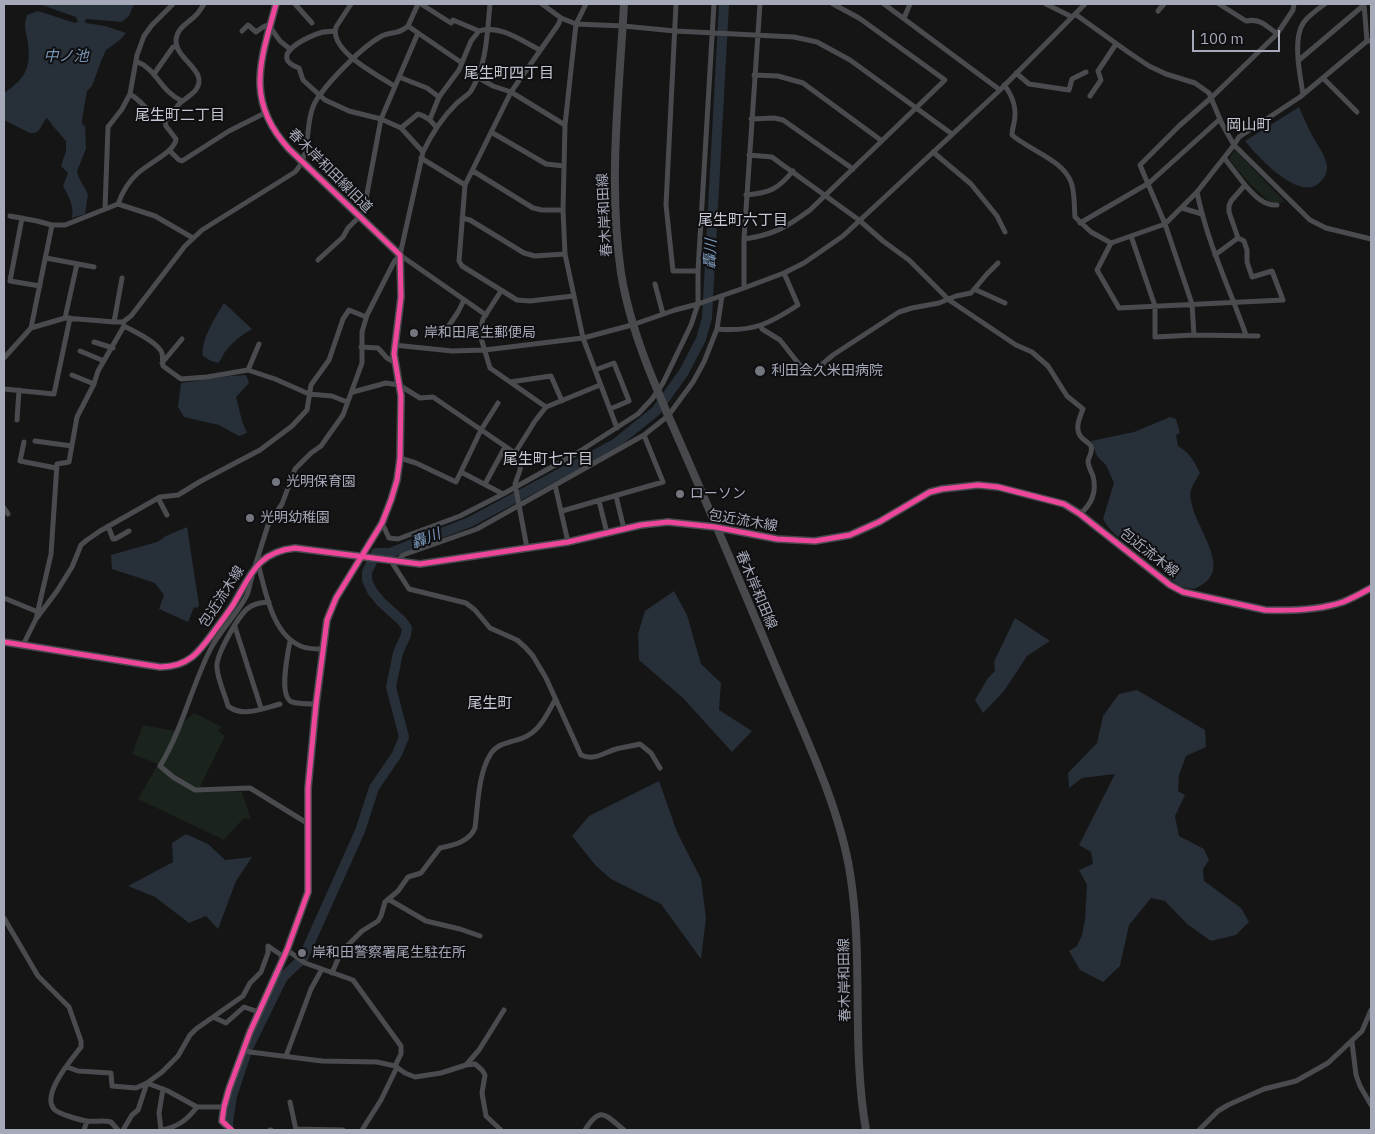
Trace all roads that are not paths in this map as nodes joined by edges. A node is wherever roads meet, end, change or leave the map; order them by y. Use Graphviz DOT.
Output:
graph roads {
  1 [pos="173,4"];
  2 [pos="204,4"];
  3 [pos="276,4"];
  4 [pos="295,4"];
  5 [pos="351,4"];
  6 [pos="419,4"];
  7 [pos="490,4"];
  8 [pos="542,4"];
  9 [pos="586,4"];
  10 [pos="624,4"];
  11 [pos="676,4"];
  12 [pos="714,4"];
  13 [pos="760,4"];
  14 [pos="833,4"];
  15 [pos="884,4"];
  16 [pos="910,4"];
  17 [pos="1046,4"];
  18 [pos="1085,4"];
  19 [pos="1164,4"];
  20 [pos="1220,4"];
  21 [pos="1294,4"];
  22 [pos="1325,4"];
  23 [pos="1364,4"];
  24 [pos="1158,11"];
  25 [pos="1074,15"];
  26 [pos="561,18"];
  27 [pos="904,18"];
  28 [pos="312,23"];
  29 [pos="576,24"];
  30 [pos="270,25"];
  31 [pos="408,26"];
  32 [pos="623,26"];
  33 [pos="488,28"];
  34 [pos="242,31"];
  35 [pos="335,31"];
  36 [pos="479,31"];
  37 [pos="675,31"];
  38 [pos="418,33"];
  39 [pos="713,33"];
  40 [pos="757,34"];
  41 [pos="1277,34"];
  42 [pos="1369,41"];
  43 [pos="1116,44"];
  44 [pos="177,46"];
  45 [pos="290,49"];
  46 [pos="540,50"];
  47 [pos="353,59"];
  48 [pos="136,61"];
  49 [pos="1298,61"];
  50 [pos="462,62"];
  51 [pos="1086,72"];
  52 [pos="1016,73"];
  53 [pos="154,74"];
  54 [pos="754,75"];
  55 [pos="399,77"];
  56 [pos="477,77"];
  57 [pos="1324,78"];
  58 [pos="1004,85"];
  59 [pos="394,86"];
  60 [pos="1000,90"];
  61 [pos="511,92"];
  62 [pos="130,94"];
  63 [pos="1303,94"];
  64 [pos="319,95"];
  65 [pos="1090,96"];
  66 [pos="439,97"];
  67 [pos="1212,97"];
  68 [pos="182,102"];
  69 [pos="916,108"];
  70 [pos="1357,112"];
  71 [pos="265,113"];
  72 [pos="381,119"];
  73 [pos="430,119"];
  74 [pos="751,119"];
  75 [pos="1220,119"];
  76 [pos="165,121"];
  77 [pos="565,125"];
  78 [pos="436,126"];
  79 [pos="401,128"];
  80 [pos="491,132"];
  81 [pos="952,134"];
  82 [pos="882,141"];
  83 [pos="1234,145"];
  84 [pos="169,150"];
  85 [pos="423,152"];
  86 [pos="933,152"];
  87 [pos="749,155"];
  88 [pos="420,158"];
  89 [pos="1225,158"];
  90 [pos="303,162"];
  91 [pos="564,166"];
  92 [pos="853,169"];
  93 [pos="472,171"];
  94 [pos="792,172"];
  95 [pos="1149,183"];
  96 [pos="465,185"];
  97 [pos="1245,185"];
  98 [pos="1197,192"];
  99 [pos="746,195"];
  100 [pos="826,195"];
  101 [pos="118,204"];
  102 [pos="1277,205"];
  103 [pos="1182,208"];
  104 [pos="105,209"];
  105 [pos="563,210"];
  106 [pos="1202,214"];
  107 [pos="10,216"];
  108 [pos="360,216"];
  109 [pos="22,218"];
  110 [pos="462,218"];
  111 [pos="859,220"];
  112 [pos="1080,223"];
  113 [pos="1165,224"];
  114 [pos="52,225"];
  115 [pos="1005,232"];
  116 [pos="1131,236"];
  117 [pos="193,238"];
  118 [pos="1238,238"];
  119 [pos="744,239"];
  120 [pos="1371,239"];
  121 [pos="1111,243"];
  122 [pos="565,254"];
  123 [pos="400,255"];
  124 [pos="1215,255"];
  125 [pos="46,258"];
  126 [pos="318,260"];
  127 [pos="998,263"];
  128 [pos="77,264"];
  129 [pos="94,267"];
  130 [pos="698,271"];
  131 [pos="784,273"];
  132 [pos="122,278"];
  133 [pos="655,284"];
  134 [pos="40,286"];
  135 [pos="744,288"];
  136 [pos="974,289"];
  137 [pos="501,291"];
  138 [pos="998,292"];
  139 [pos="573,296"];
  140 [pos="722,296"];
  141 [pos="992,297"];
  142 [pos="464,300"];
  143 [pos="949,300"];
  144 [pos="1234,302"];
  145 [pos="700,303"];
  146 [pos="1005,303"];
  147 [pos="1192,304"];
  148 [pos="1155,306"];
  149 [pos="663,314"];
  150 [pos="486,316"];
  151 [pos="67,318"];
  152 [pos="366,318"];
  153 [pos="114,322"];
  154 [pos="123,324"];
  155 [pos="632,325"];
  156 [pos="448,326"];
  157 [pos="761,326"];
  158 [pos="31,328"];
  159 [pos="716,329"];
  160 [pos="1246,334"];
  161 [pos="1194,335"];
  162 [pos="1258,336"];
  163 [pos="583,338"];
  164 [pos="182,339"];
  165 [pos="94,342"];
  166 [pos="258,344"];
  167 [pos="394,345"];
  168 [pos="113,348"];
  169 [pos="361,348"];
  170 [pos="486,350"];
  171 [pos="80,351"];
  172 [pos="4,358"];
  173 [pos="104,361"];
  174 [pos="162,362"];
  175 [pos="394,362"];
  176 [pos="248,370"];
  177 [pos="595,370"];
  178 [pos="72,375"];
  179 [pos="510,382"];
  180 [pos="94,384"];
  181 [pos="399,385"];
  182 [pos="600,385"];
  183 [pos="4,389"];
  184 [pos="19,390"];
  185 [pos="352,392"];
  186 [pos="309,394"];
  187 [pos="562,401"];
  188 [pos="347,402"];
  189 [pos="498,403"];
  190 [pos="546,407"];
  191 [pos="610,409"];
  192 [pos="668,414"];
  193 [pos="17,420"];
  194 [pos="617,428"];
  195 [pos="481,430"];
  196 [pos="644,435"];
  197 [pos="24,442"];
  198 [pos="35,442"];
  199 [pos="72,446"];
  200 [pos="505,447"];
  201 [pos="515,453"];
  202 [pos="400,458"];
  203 [pos="56,468"];
  204 [pos="461,472"];
  205 [pos="485,484"];
  206 [pos="555,485"];
  207 [pos="515,488"];
  208 [pos="503,494"];
  209 [pos="616,496"];
  210 [pos="158,498"];
  211 [pos="599,500"];
  212 [pos="518,506"];
  213 [pos="4,508"];
  214 [pos="562,511"];
  215 [pos="8,514"];
  216 [pos="1080,514"];
  217 [pos="167,515"];
  218 [pos="382,524"];
  219 [pos="108,526"];
  220 [pos="715,527"];
  221 [pos="624,529"];
  222 [pos="129,531"];
  223 [pos="607,533"];
  224 [pos="568,542"];
  225 [pos="527,548"];
  226 [pos="364,558"];
  227 [pos="393,561"];
  228 [pos="256,566"];
  229 [pos="1371,588"];
  230 [pos="4,598"];
  231 [pos="270,602"];
  232 [pos="38,612"];
  233 [pos="36,619"];
  234 [pos="235,627"];
  235 [pos="290,641"];
  236 [pos="4,642"];
  237 [pos="23,645"];
  238 [pos="322,649"];
  239 [pos="555,700"];
  240 [pos="280,704"];
  241 [pos="316,704"];
  242 [pos="262,708"];
  243 [pos="660,768"];
  244 [pos="307,823"];
  245 [pos="388,899"];
  246 [pos="4,918"];
  247 [pos="480,936"];
  248 [pos="285,954"];
  249 [pos="322,969"];
  250 [pos="332,973"];
  251 [pos="504,1010"];
  252 [pos="1371,1010"];
  253 [pos="259,1012"];
  254 [pos="213,1018"];
  255 [pos="1352,1042"];
  256 [pos="243,1049"];
  257 [pos="286,1056"];
  258 [pos="466,1065"];
  259 [pos="67,1066"];
  260 [pos="396,1066"];
  261 [pos="147,1083"];
  262 [pos="162,1089"];
  263 [pos="290,1102"];
  264 [pos="1371,1104"];
  265 [pos="197,1106"];
  266 [pos="224,1107"];
  267 [pos="87,1121"];
  268 [pos="226,1127"];
  269 [pos="84,1130"];
  270 [pos="118,1130"];
  271 [pos="124,1130"];
  272 [pos="296,1130"];
  273 [pos="343,1130"];
  274 [pos="362,1130"];
  275 [pos="501,1130"];
  276 [pos="584,1130"];
  277 [pos="624,1130"];
  278 [pos="866,1130"];
  279 [pos="1199,1130"];
  1 -- 48 [label="street"];
  2 -- 44 [label="street"];
  3 -- 30 [label="street, 春木岸和田線旧道"];
  4 -- 28 [label="street"];
  5 -- 35 [label="street"];
  6 -- 31 [label="street"];
  6 -- 36 [label="street"];
  7 -- 33 [label="street"];
  8 -- 26 [label="street"];
  9 -- 29 [label="street"];
  10 -- 32 [label="street, 春木岸和田線"];
  11 -- 37 [label="street"];
  12 -- 39 [label="street"];
  13 -- 40 [label="street"];
  14 -- 69 [label="street"];
  15 -- 27 [label="street"];
  16 -- 27 [label="street"];
  17 -- 25 [label="street"];
  18 -- 25 [label="street"];
  19 -- 24 [label="street"];
  20 -- 41 [label="street"];
  21 -- 41 [label="street"];
  22 -- 49 [label="street"];
  23 -- 42 [label="street"];
  23 -- 49 [label="street"];
  25 -- 43 [label="street"];
  25 -- 52 [label="street"];
  26 -- 29 [label="street"];
  26 -- 46 [label="street"];
  27 -- 60 [label="street"];
  29 -- 32 [label="street"];
  29 -- 77 [label="street"];
  30 -- 34 [label="street"];
  30 -- 45 [label="street"];
  30 -- 71 [label="street, 春木岸和田線旧道"];
  31 -- 38 [label="street"];
  31 -- 47 [label="street"];
  32 -- 37 [label="street"];
  32 -- 155 [label="street, 春木岸和田線"];
  33 -- 36 [label="street"];
  33 -- 46 [label="street"];
  33 -- 56 [label="street"];
  35 -- 45 [label="street"];
  35 -- 47 [label="street"];
  36 -- 50 [label="street"];
  37 -- 39 [label="street"];
  37 -- 130 [label="street"];
  38 -- 50 [label="street"];
  38 -- 55 [label="street"];
  39 -- 40 [label="street"];
  39 -- 130 [label="street"];
  40 -- 54 [label="street"];
  40 -- 69 [label="street"];
  41 -- 67 [label="street"];
  42 -- 57 [label="street"];
  43 -- 65 [label="street"];
  43 -- 67 [label="street"];
  44 -- 53 [label="street"];
  44 -- 68 [label="street"];
  45 -- 64 [label="street"];
  46 -- 61 [label="street"];
  47 -- 59 [label="street"];
  47 -- 64 [label="street"];
  48 -- 53 [label="street"];
  48 -- 62 [label="street"];
  49 -- 63 [label="street"];
  50 -- 66 [label="street"];
  51 -- 52 [label="street"];
  52 -- 58 [label="street"];
  53 -- 68 [label="street"];
  54 -- 74 [label="street"];
  54 -- 82 [label="street"];
  55 -- 59 [label="street"];
  55 -- 66 [label="street"];
  56 -- 61 [label="street"];
  56 -- 78 [label="street"];
  57 -- 63 [label="street"];
  57 -- 70 [label="street"];
  58 -- 60 [label="street"];
  58 -- 112 [label="street"];
  59 -- 72 [label="street"];
  60 -- 81 [label="street"];
  61 -- 77 [label="street"];
  61 -- 80 [label="street"];
  62 -- 76 [label="street"];
  62 -- 104 [label="street"];
  63 -- 83 [label="street"];
  64 -- 72 [label="street"];
  64 -- 90 [label="street"];
  66 -- 73 [label="street"];
  67 -- 75 [label="street"];
  67 -- 95 [label="street"];
  68 -- 76 [label="street"];
  69 -- 81 [label="street"];
  69 -- 82 [label="street"];
  71 -- 84 [label="street"];
  71 -- 90 [label="street, 春木岸和田線旧道"];
  72 -- 79 [label="street"];
  72 -- 108 [label="street"];
  73 -- 78 [label="street"];
  73 -- 79 [label="street"];
  74 -- 87 [label="street"];
  74 -- 92 [label="street"];
  75 -- 83 [label="street"];
  75 -- 95 [label="street"];
  76 -- 84 [label="street"];
  77 -- 91 [label="street"];
  78 -- 85 [label="street"];
  79 -- 85 [label="street"];
  80 -- 91 [label="street"];
  80 -- 93 [label="street"];
  81 -- 86 [label="street"];
  82 -- 92 [label="street"];
  83 -- 89 [label="street"];
  83 -- 120 [label="street"];
  84 -- 101 [label="street"];
  85 -- 88 [label="street"];
  86 -- 111 [label="street"];
  86 -- 115 [label="street"];
  87 -- 94 [label="street"];
  87 -- 99 [label="street"];
  88 -- 96 [label="street"];
  88 -- 123 [label="street"];
  89 -- 97 [label="street"];
  89 -- 98 [label="street"];
  90 -- 108 [label="street, 春木岸和田線旧道"];
  90 -- 117 [label="street"];
  91 -- 105 [label="street"];
  92 -- 100 [label="street"];
  93 -- 96 [label="street"];
  93 -- 105 [label="street"];
  94 -- 99 [label="street"];
  94 -- 100 [label="street"];
  95 -- 112 [label="street"];
  95 -- 113 [label="street"];
  96 -- 110 [label="street"];
  97 -- 102 [label="street"];
  97 -- 118 [label="street"];
  98 -- 103 [label="street"];
  98 -- 106 [label="street"];
  99 -- 119 [label="street"];
  100 -- 111 [label="street"];
  100 -- 119 [label="street"];
  101 -- 104 [label="street"];
  101 -- 117 [label="street"];
  103 -- 106 [label="street"];
  103 -- 113 [label="street"];
  104 -- 114 [label="street"];
  105 -- 122 [label="street"];
  106 -- 124 [label="street"];
  107 -- 109 [label="street"];
  108 -- 123 [label="street, 春木岸和田線旧道"];
  108 -- 126 [label="street"];
  109 -- 114 [label="street"];
  109 -- 134 [label="street"];
  110 -- 122 [label="street"];
  110 -- 137 [label="street"];
  111 -- 131 [label="street"];
  111 -- 143 [label="street"];
  112 -- 121 [label="street"];
  113 -- 116 [label="street"];
  113 -- 147 [label="street"];
  114 -- 125 [label="street"];
  116 -- 121 [label="street"];
  116 -- 148 [label="street"];
  117 -- 154 [label="street"];
  118 -- 124 [label="street"];
  118 -- 144 [label="street"];
  119 -- 135 [label="street"];
  121 -- 148 [label="street"];
  122 -- 139 [label="street"];
  123 -- 142 [label="street"];
  123 -- 152 [label="street"];
  123 -- 167 [label="street"];
  124 -- 144 [label="street"];
  125 -- 128 [label="street"];
  125 -- 134 [label="street"];
  127 -- 136 [label="street"];
  128 -- 129 [label="street"];
  128 -- 151 [label="street"];
  130 -- 145 [label="street"];
  131 -- 135 [label="street"];
  131 -- 157 [label="street"];
  132 -- 153 [label="street"];
  133 -- 149 [label="street"];
  134 -- 158 [label="street"];
  135 -- 140 [label="street"];
  136 -- 141 [label="street"];
  136 -- 143 [label="street"];
  137 -- 139 [label="street"];
  137 -- 150 [label="street"];
  138 -- 141 [label="street"];
  139 -- 163 [label="street"];
  140 -- 145 [label="street"];
  140 -- 159 [label="street"];
  141 -- 146 [label="street"];
  142 -- 150 [label="street"];
  142 -- 156 [label="street"];
  143 -- 157 [label="street"];
  143 -- 216 [label="street"];
  144 -- 147 [label="street"];
  144 -- 160 [label="street"];
  145 -- 149 [label="street"];
  145 -- 194 [label="street"];
  147 -- 148 [label="street"];
  147 -- 161 [label="street"];
  148 -- 161 [label="street"];
  149 -- 155 [label="street"];
  150 -- 170 [label="street"];
  151 -- 153 [label="street"];
  151 -- 158 [label="street"];
  151 -- 184 [label="street"];
  152 -- 169 [label="street"];
  152 -- 186 [label="street"];
  153 -- 154 [label="street"];
  154 -- 168 [label="street"];
  154 -- 174 [label="street"];
  155 -- 163 [label="street"];
  155 -- 192 [label="street, 春木岸和田線, bridge"];
  157 -- 159 [label="street"];
  158 -- 172 [label="street"];
  159 -- 192 [label="street"];
  160 -- 161 [label="street"];
  160 -- 162 [label="street"];
  163 -- 170 [label="street"];
  163 -- 177 [label="street"];
  164 -- 174 [label="street"];
  165 -- 168 [label="street"];
  166 -- 176 [label="street"];
  167 -- 170 [label="street"];
  167 -- 175 [label="street"];
  168 -- 173 [label="street"];
  169 -- 175 [label="street"];
  169 -- 185 [label="street"];
  170 -- 179 [label="street"];
  171 -- 173 [label="street"];
  173 -- 180 [label="street"];
  174 -- 176 [label="street"];
  175 -- 181 [label="street"];
  176 -- 186 [label="street"];
  177 -- 182 [label="street"];
  177 -- 191 [label="street"];
  178 -- 180 [label="street"];
  179 -- 187 [label="street"];
  179 -- 190 [label="street"];
  180 -- 199 [label="street"];
  181 -- 185 [label="street"];
  181 -- 195 [label="street"];
  181 -- 202 [label="street"];
  182 -- 187 [label="street"];
  182 -- 191 [label="street"];
  183 -- 184 [label="street"];
  184 -- 193 [label="street"];
  185 -- 188 [label="street"];
  186 -- 188 [label="street"];
  186 -- 210 [label="street"];
  187 -- 190 [label="street"];
  188 -- 228 [label="street"];
  189 -- 195 [label="street"];
  190 -- 201 [label="street"];
  191 -- 194 [label="street"];
  192 -- 196 [label="street"];
  192 -- 220 [label="street, 春木岸和田線"];
  194 -- 207 [label="street"];
  195 -- 200 [label="street"];
  195 -- 204 [label="street"];
  196 -- 206 [label="street"];
  196 -- 209 [label="street"];
  197 -- 203 [label="street"];
  198 -- 199 [label="street"];
  199 -- 203 [label="street"];
  200 -- 201 [label="street"];
  200 -- 205 [label="street"];
  201 -- 207 [label="street"];
  202 -- 204 [label="street"];
  202 -- 218 [label="street"];
  203 -- 232 [label="street"];
  204 -- 205 [label="street"];
  205 -- 208 [label="street"];
  206 -- 212 [label="street"];
  206 -- 214 [label="street"];
  207 -- 208 [label="street"];
  207 -- 212 [label="street"];
  208 -- 218 [label="street"];
  209 -- 211 [label="street"];
  209 -- 221 [label="street"];
  210 -- 217 [label="street"];
  210 -- 219 [label="street"];
  211 -- 214 [label="street"];
  211 -- 223 [label="street"];
  212 -- 225 [label="street"];
  212 -- 227 [label="street"];
  213 -- 215 [label="street"];
  214 -- 224 [label="street"];
  216 -- 220 [label="street, 包近流木線"];
  216 -- 229 [label="street, 包近流木線"];
  218 -- 226 [label="street"];
  219 -- 222 [label="street"];
  219 -- 233 [label="street"];
  220 -- 221 [label="street, 包近流木線"];
  220 -- 278 [label="street, 春木岸和田線"];
  221 -- 223 [label="street, 包近流木線"];
  223 -- 224 [label="street, 包近流木線"];
  224 -- 225 [label="street, 包近流木線"];
  225 -- 227 [label="street, 包近流木線"];
  226 -- 227 [label="street, 包近流木線"];
  226 -- 228 [label="street, 包近流木線"];
  226 -- 238 [label="street"];
  227 -- 239 [label="street"];
  228 -- 231 [label="street"];
  228 -- 237 [label="street, 包近流木線"];
  228 -- 244 [label="street"];
  230 -- 232 [label="street"];
  231 -- 234 [label="street"];
  231 -- 235 [label="street"];
  232 -- 233 [label="street"];
  233 -- 237 [label="street"];
  234 -- 242 [label="street"];
  234 -- 242 [label="street"];
  235 -- 238 [label="street"];
  235 -- 241 [label="street"];
  236 -- 237 [label="street, 包近流木線"];
  238 -- 241 [label="street"];
  239 -- 243 [label="street"];
  239 -- 245 [label="street"];
  240 -- 242 [label="street"];
  241 -- 244 [label="street"];
  244 -- 248 [label="street"];
  245 -- 247 [label="street"];
  245 -- 250 [label="street"];
  246 -- 259 [label="street"];
  248 -- 249 [label="street"];
  248 -- 253 [label="street"];
  248 -- 254 [label="street"];
  249 -- 250 [label="street"];
  249 -- 257 [label="street"];
  250 -- 260 [label="street"];
  251 -- 258 [label="street"];
  252 -- 255 [label="street"];
  253 -- 254 [label="street"];
  253 -- 256 [label="street"];
  254 -- 261 [label="street"];
  255 -- 264 [label="street"];
  255 -- 279 [label="street"];
  256 -- 257 [label="street"];
  256 -- 266 [label="street"];
  257 -- 260 [label="street"];
  258 -- 260 [label="street"];
  258 -- 275 [label="street"];
  259 -- 261 [label="street"];
  259 -- 267 [label="street"];
  260 -- 274 [label="street"];
  261 -- 262 [label="street"];
  261 -- 271 [label="street"];
  262 -- 265 [label="street"];
  262 -- 265 [label="street"];
  263 -- 272 [label="street"];
  265 -- 266 [label="street"];
  266 -- 268 [label="street"];
  267 -- 269 [label="street"];
  267 -- 270 [label="street"];
  272 -- 273 [label="street"];
  276 -- 277 [label="street"];
}
